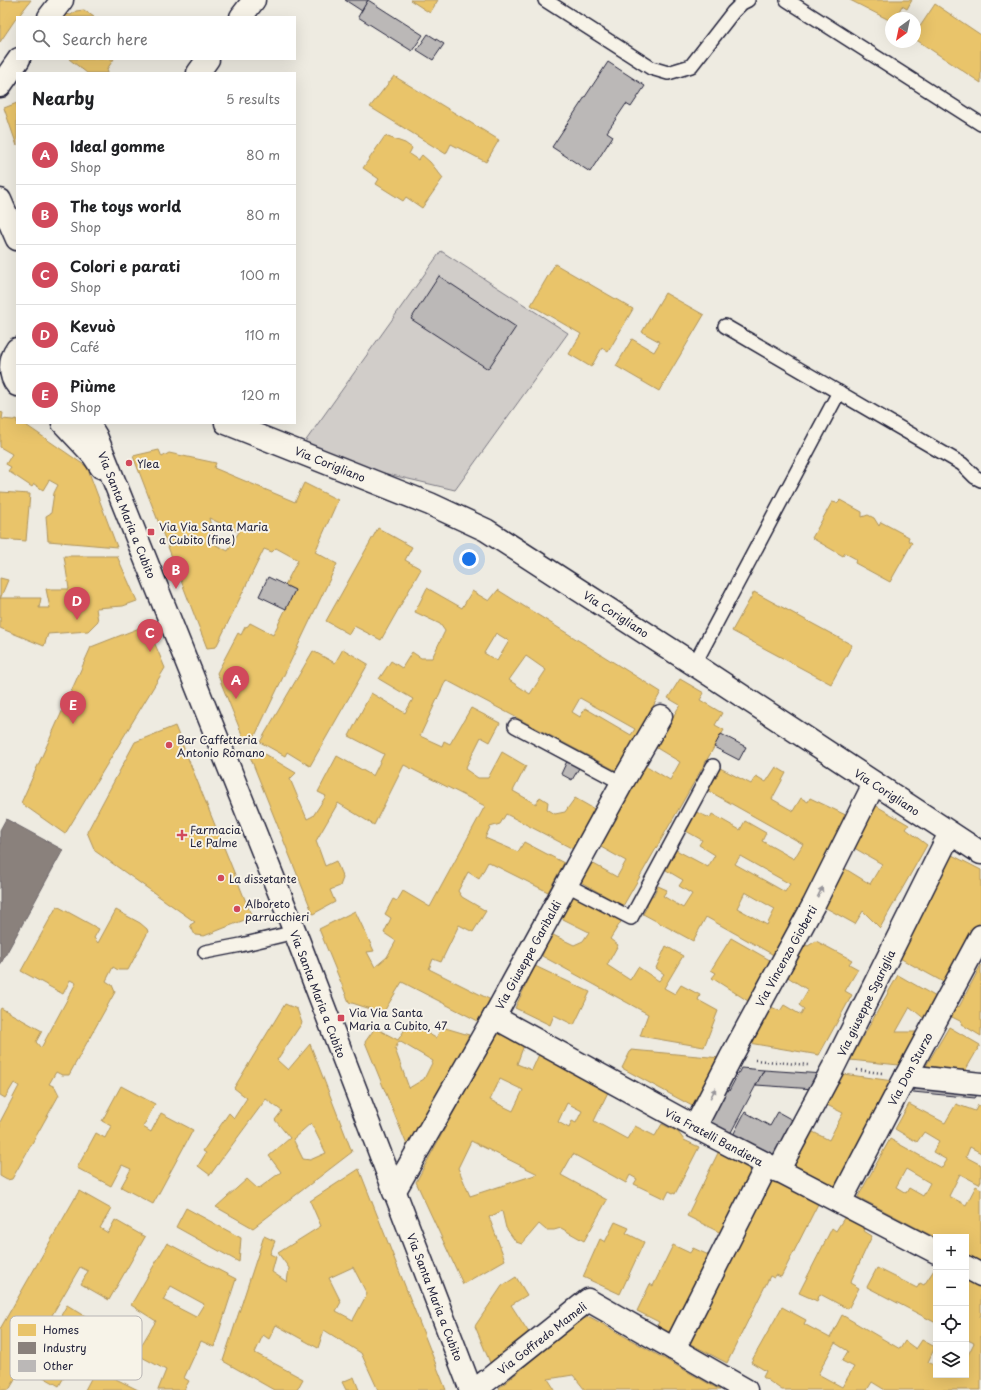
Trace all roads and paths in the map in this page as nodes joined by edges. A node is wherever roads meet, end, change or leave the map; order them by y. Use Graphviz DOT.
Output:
graph roads {
  1 [pos="62,0"];
  2 [pos="254,0"];
  3 [pos="545,0"];
  4 [pos="748,0"];
  5 [pos="787,0"];
  6 [pos="50,16"];
  7 [pos="242,16"];
  8 [pos="18,60"];
  9 [pos="207,60"];
  10 [pos="199,72"];
  11 [pos="0,86"];
  12 [pos="981,124"];
  13 [pos="0,200"];
  14 [pos="16,237"];
  15 [pos="724,326"];
  16 [pos="16,346"];
  17 [pos="0,349"];
  18 [pos="16,351"];
  19 [pos="0,380"];
  20 [pos="16,383"];
  21 [pos="16,388"];
  22 [pos="839,392"];
  23 [pos="64,424"];
  24 [pos="229,424"];
  25 [pos="94,427"];
  26 [pos="981,480"];
  27 [pos="118,491"];
  28 [pos="694,665"];
  29 [pos="660,716"];
  30 [pos="515,726"];
  31 [pos="713,766"];
  32 [pos="622,783"];
  33 [pos="874,784"];
  34 [pos="950,833"];
  35 [pos="981,853"];
  36 [pos="567,885"];
  37 [pos="295,932"];
  38 [pos="981,936"];
  39 [pos="205,952"];
  40 [pos="494,1016"];
  41 [pos="906,1076"];
  42 [pos="981,1084"];
  43 [pos="695,1127"];
  44 [pos="773,1168"];
  45 [pos="394,1192"];
  46 [pos="840,1202"];
  47 [pos="933,1250"];
  48 [pos="969,1269"];
  49 [pos="981,1275"];
  50 [pos="674,1349"];
  51 [pos="471,1390"];
  52 [pos="475,1390"];
  53 [pos="746,1390"];
  1 -- 6 [label="street"];
  2 -- 7 [label="street"];
  3 -- 4 [label="lane"];
  5 -- 12 [label="lane"];
  8 -- 11 [label="street"];
  9 -- 10 [label="street"];
  13 -- 14 [label="street"];
  15 -- 22 [label="lane"];
  16 -- 17 [label="street"];
  18 -- 20 [label="street"];
  19 -- 21 [label="street"];
  22 -- 26 [label="lane"];
  22 -- 28 [label="lane"];
  23 -- 27 [label="street"];
  24 -- 28 [label="street, Via Corigliano"];
  25 -- 27 [label="street, Via Santa Maria a Cubito"];
  27 -- 37 [label="street, Via Santa Maria a Cubito"];
  28 -- 33 [label="street, Via Corigliano"];
  29 -- 32 [label="street, Via Giuseppe Garibaldi"];
  30 -- 32 [label="lane"];
  31 -- 36 [label="lane"];
  32 -- 36 [label="street, Via Giuseppe Garibaldi"];
  33 -- 34 [label="street, Via Corigliano"];
  43 -- 33 [label="street, Via Vincenzo Gioberti, one-way"];
  34 -- 35 [label="street, Via Corigliano"];
  34 -- 44 [label="street, Via giuseppe Sgariglia"];
  36 -- 40 [label="street, Via Giuseppe Garibaldi"];
  37 -- 39 [label="lane"];
  37 -- 45 [label="street, Via Santa Maria a Cubito"];
  38 -- 41 [label="street, Via Don Sturzo"];
  40 -- 43 [label="street, Via Fratelli Bandiera"];
  40 -- 45 [label="street, Via Giuseppe Garibaldi"];
  41 -- 42 [label="street"];
  41 -- 46 [label="street, Via Don Sturzo"];
  43 -- 44 [label="street, Via Fratelli Bandiera"];
  44 -- 46 [label="street, Via Fratelli Bandiera"];
  44 -- 50 [label="street"];
  45 -- 51 [label="street, Via Santa Maria a Cubito"];
  46 -- 47 [label="street, Via Fratelli Bandiera"];
  48 -- 49 [label="street"];
  50 -- 52 [label="street, Via Goffredo Mameli"];
  50 -- 53 [label="street, Via Goffredo Mameli"];
}
